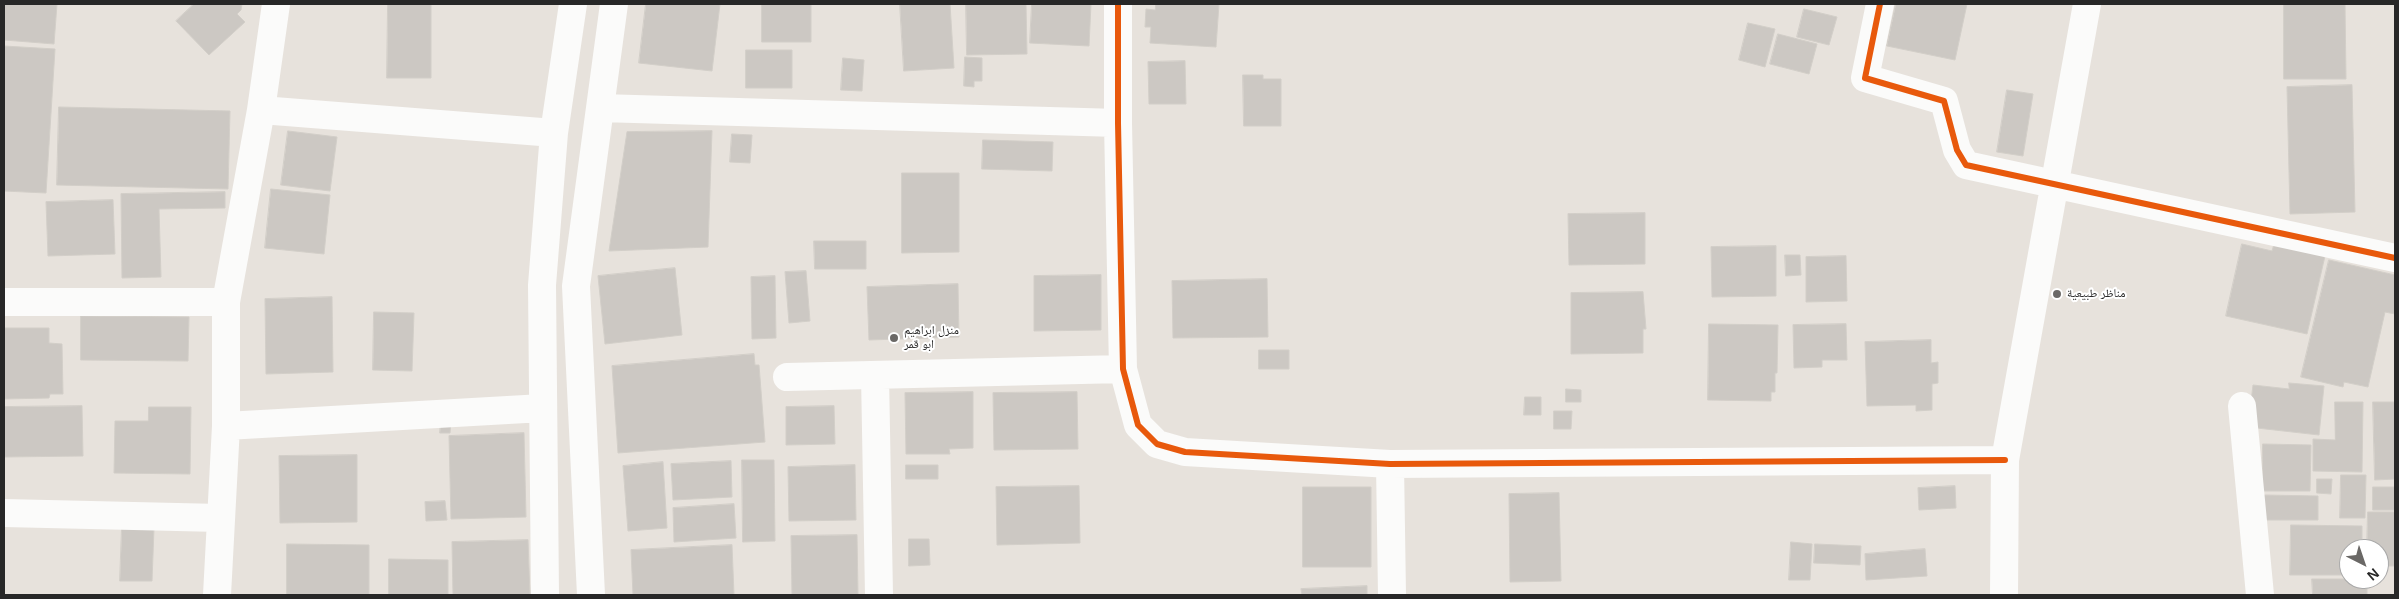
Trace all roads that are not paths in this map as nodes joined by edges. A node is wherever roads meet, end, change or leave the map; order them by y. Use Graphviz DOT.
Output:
graph roads {
  1 [pos="276,4"];
  2 [pos="573,4"];
  3 [pos="614,4"];
  4 [pos="1118,4"];
  5 [pos="1880,4"];
  6 [pos="2087,4"];
  7 [pos="600,108"];
  8 [pos="261,110"];
  9 [pos="1118,123"];
  10 [pos="554,133"];
  11 [pos="2055,185"];
  12 [pos="2395,258"];
  13 [pos="4,302"];
  14 [pos="226,302"];
  15 [pos="1123,370"];
  16 [pos="875,375"];
  17 [pos="786,377"];
  18 [pos="2242,406"];
  19 [pos="544,408"];
  20 [pos="226,426"];
  21 [pos="2005,460"];
  22 [pos="1390,464"];
  23 [pos="4,513"];
  24 [pos="220,518"];
  25 [pos="217,595"];
  26 [pos="545,595"];
  27 [pos="591,595"];
  28 [pos="879,595"];
  29 [pos="1392,595"];
  30 [pos="2004,595"];
  31 [pos="2260,595"];
  1 -- 8 [label="street"];
  2 -- 10 [label="street"];
  3 -- 7 [label="street"];
  4 -- 9 [label="street"];
  5 -- 11 [label="street"];
  6 -- 11 [label="street"];
  7 -- 9 [label="street"];
  7 -- 27 [label="street"];
  8 -- 10 [label="street"];
  8 -- 14 [label="street"];
  9 -- 15 [label="street"];
  10 -- 19 [label="street"];
  11 -- 12 [label="street"];
  11 -- 21 [label="street"];
  13 -- 14 [label="street"];
  14 -- 20 [label="street"];
  15 -- 16 [label="street"];
  15 -- 22 [label="street"];
  16 -- 17 [label="street"];
  16 -- 28 [label="street"];
  18 -- 31 [label="street"];
  19 -- 20 [label="street"];
  19 -- 26 [label="street"];
  20 -- 24 [label="street"];
  21 -- 22 [label="street"];
  21 -- 30 [label="street"];
  22 -- 29 [label="street"];
  23 -- 24 [label="street"];
  24 -- 25 [label="street"];
}
